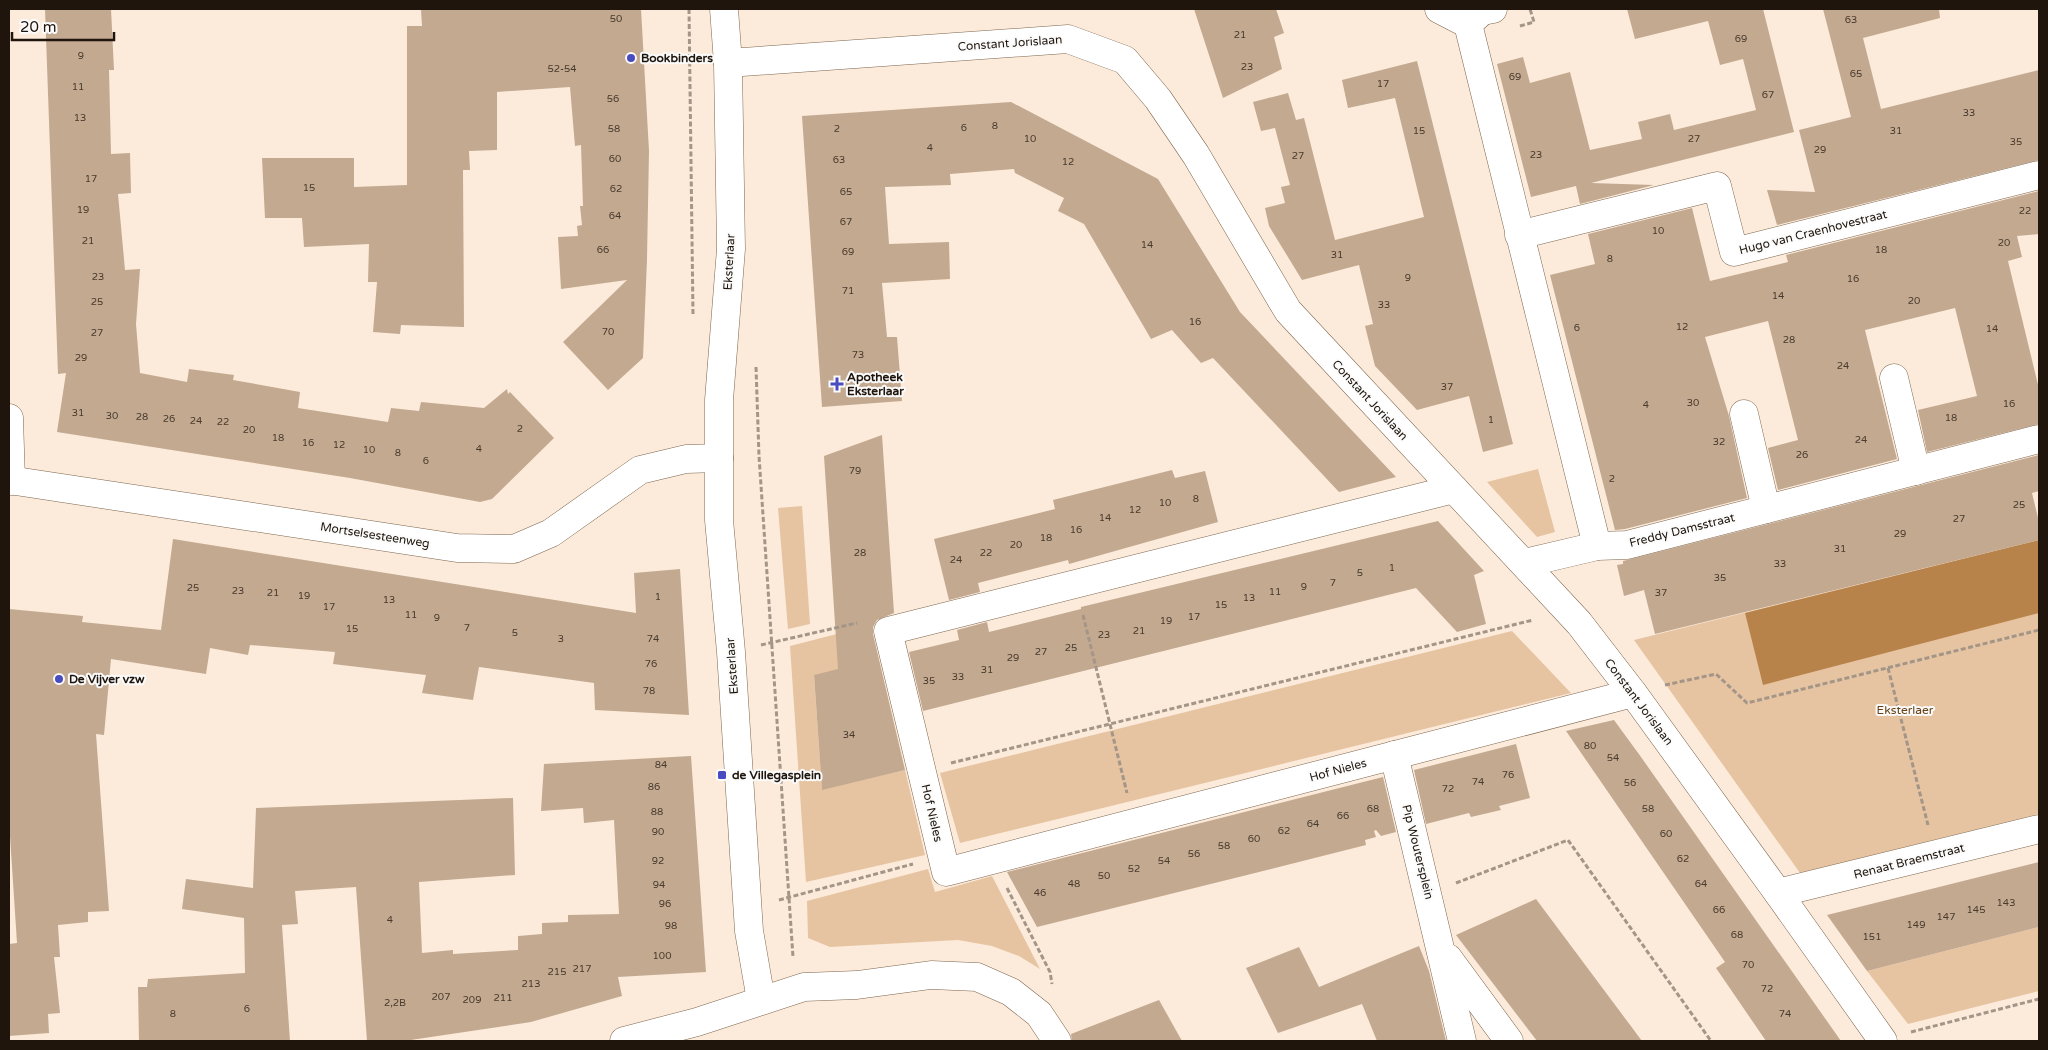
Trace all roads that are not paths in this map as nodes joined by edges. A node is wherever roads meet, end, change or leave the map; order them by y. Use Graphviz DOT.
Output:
graph roads {
  1 [pos="724,9"];
  2 [pos="1439,9"];
  3 [pos="1493,9"];
  4 [pos="1470,36"];
  5 [pos="728,63"];
  6 [pos="2039,175"];
  7 [pos="1519,235"];
  8 [pos="1894,378"];
  9 [pos="1744,414"];
  10 [pos="9,418"];
  11 [pos="2039,439"];
  12 [pos="719,458"];
  13 [pos="1916,471"];
  14 [pos="10,481"];
  15 [pos="1454,490"];
  16 [pos="1766,509"];
  17 [pos="1597,546"];
  18 [pos="1525,563"];
  19 [pos="1633,693"];
  20 [pos="1394,755"];
  21 [pos="2039,829"];
  22 [pos="1778,893"];
  23 [pos="1442,949"];
  24 [pos="761,1000"];
  25 [pos="1882,1040"];
  26 [pos="624,1041"];
  27 [pos="1057,1041"];
  28 [pos="1462,1041"];
  29 [pos="1509,1041"];
  1 -- 5 [label="street, Eksterlaar"];
  2 -- 4 [label="street"];
  3 -- 4 [label="street"];
  4 -- 7 [label="street"];
  5 -- 12 [label="street, Eksterlaar"];
  5 -- 15 [label="street, Constant Jorislaan"];
  6 -- 7 [label="street, Hugo van Craenhovestraat"];
  7 -- 17 [label="street"];
  8 -- 13 [label="street"];
  9 -- 16 [label="street"];
  10 -- 14 [label="street"];
  11 -- 13 [label="street, Freddy Damsstraat"];
  12 -- 14 [label="street, Mortselsesteenweg"];
  12 -- 24 [label="street, Eksterlaar"];
  13 -- 16 [label="street, Freddy Damsstraat"];
  15 -- 18 [label="street, Constant Jorislaan"];
  15 -- 20 [label="street, Hof Nieles"];
  16 -- 17 [label="street, Freddy Damsstraat"];
  17 -- 18 [label="street"];
  18 -- 19 [label="street, Constant Jorislaan"];
  19 -- 20 [label="street, Hof Nieles"];
  19 -- 22 [label="street, Constant Jorislaan"];
  20 -- 23 [label="street, Pip Woutersplein"];
  21 -- 22 [label="street, Renaat Braemstraat"];
  22 -- 25 [label="street, Constant Jorislaan"];
  23 -- 28 [label="street, Pip Woutersplein"];
  23 -- 29 [label="street, Pip Woutersplein"];
  24 -- 26 [label="street"];
  24 -- 27 [label="street"];
}
